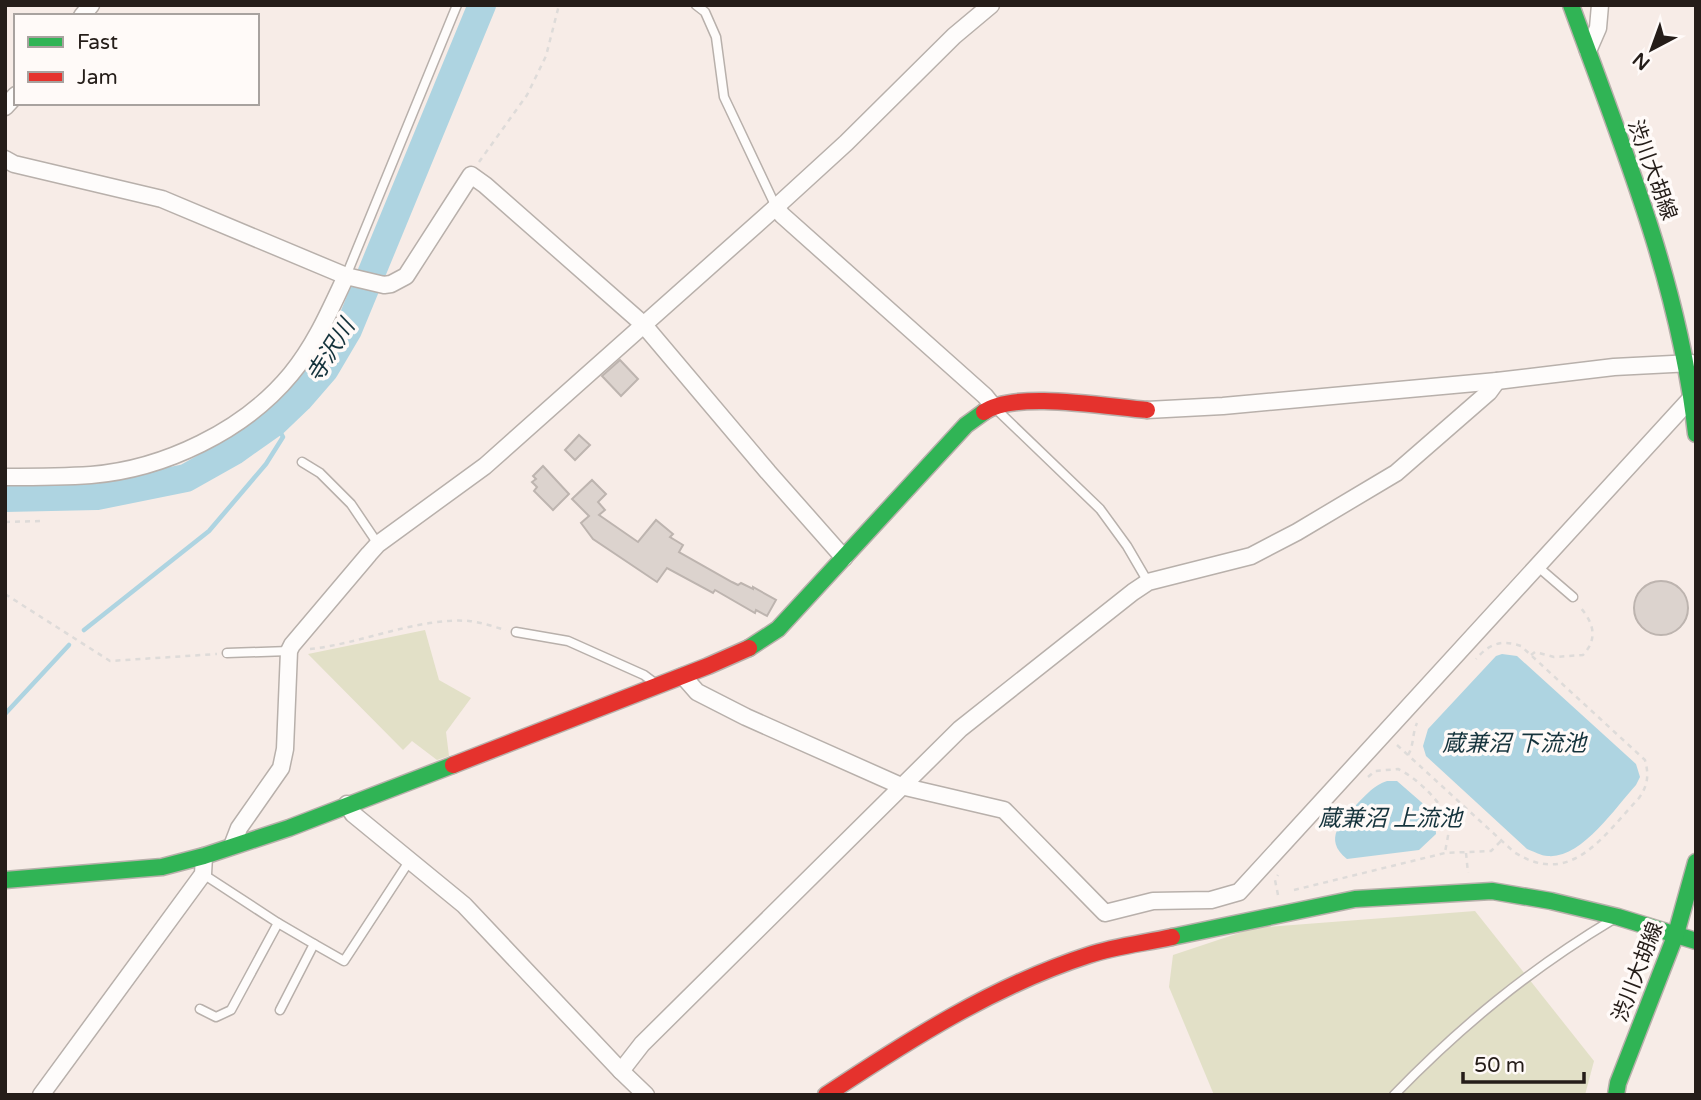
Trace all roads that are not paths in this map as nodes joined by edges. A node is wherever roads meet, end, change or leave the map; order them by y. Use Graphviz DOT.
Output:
graph roads {
  1 [pos="457,5"];
  2 [pos="696,5"];
  3 [pos="991,5"];
  4 [pos="1571,5"];
  5 [pos="1600,5"];
  6 [pos="1587,51"];
  7 [pos="5,159"];
  8 [pos="776,207"];
  9 [pos="351,278"];
  10 [pos="643,324"];
  11 [pos="1691,363"];
  12 [pos="1497,381"];
  13 [pos="1693,396"];
  14 [pos="993,406"];
  15 [pos="1696,434"];
  16 [pos="302,462"];
  17 [pos="5,477"];
  18 [pos="378,544"];
  19 [pos="844,558"];
  20 [pos="1537,566"];
  21 [pos="1148,582"];
  22 [pos="1573,597"];
  23 [pos="516,632"];
  24 [pos="289,651"];
  25 [pos="227,653"];
  26 [pos="683,677"];
  27 [pos="658,686"];
  28 [pos="901,786"];
  29 [pos="348,804"];
  30 [pos="232,846"];
  31 [pos="204,856"];
  32 [pos="410,859"];
  33 [pos="1696,862"];
  34 [pos="203,874"];
  35 [pos="5,880"];
  36 [pos="1211,900"];
  37 [pos="1618,917"];
  38 [pos="278,923"];
  39 [pos="1217,927"];
  40 [pos="1676,934"];
  41 [pos="1696,941"];
  42 [pos="314,944"];
  43 [pos="200,1009"];
  44 [pos="280,1010"];
  45 [pos="621,1071"];
  46 [pos="1614,1089"];
  47 [pos="41,1095"];
  48 [pos="646,1095"];
  49 [pos="827,1095"];
  50 [pos="1394,1095"];
  1 -- 9 [label="lane"];
  2 -- 8 [label="lane"];
  3 -- 8 [label="street"];
  4 -- 6 [label="street, 渋川大胡線"];
  5 -- 6 [label="street"];
  6 -- 11 [label="street, 渋川大胡線"];
  7 -- 9 [label="street"];
  8 -- 10 [label="street"];
  8 -- 14 [label="street"];
  9 -- 10 [label="street"];
  9 -- 17 [label="street"];
  10 -- 18 [label="street"];
  10 -- 19 [label="street"];
  11 -- 12 [label="street"];
  11 -- 13 [label="street, 渋川大胡線"];
  12 -- 14 [label="street"];
  12 -- 21 [label="street"];
  13 -- 15 [label="street, 渋川大胡線"];
  13 -- 20 [label="street"];
  14 -- 19 [label="street"];
  14 -- 21 [label="lane"];
  16 -- 18 [label="lane"];
  18 -- 24 [label="street"];
  19 -- 26 [label="street"];
  20 -- 22 [label="lane"];
  20 -- 36 [label="street"];
  21 -- 28 [label="street"];
  23 -- 27 [label="lane"];
  24 -- 25 [label="lane"];
  24 -- 30 [label="street"];
  26 -- 27 [label="street"];
  26 -- 28 [label="street"];
  27 -- 29 [label="street"];
  28 -- 36 [label="street"];
  28 -- 45 [label="street"];
  29 -- 30 [label="street"];
  29 -- 32 [label="street"];
  30 -- 31 [label="street"];
  31 -- 34 [label="street"];
  31 -- 35 [label="street"];
  32 -- 42 [label="lane"];
  32 -- 45 [label="street"];
  33 -- 40 [label="street, 渋川大胡線"];
  34 -- 38 [label="lane"];
  34 -- 47 [label="street"];
  36 -- 39 [label="street"];
  37 -- 39 [label="street"];
  37 -- 40 [label="street"];
  37 -- 50 [label="lane"];
  38 -- 42 [label="lane"];
  38 -- 43 [label="lane"];
  39 -- 49 [label="street"];
  40 -- 41 [label="street"];
  40 -- 46 [label="street, 渋川大胡線"];
  42 -- 44 [label="lane"];
  45 -- 48 [label="street"];
}
